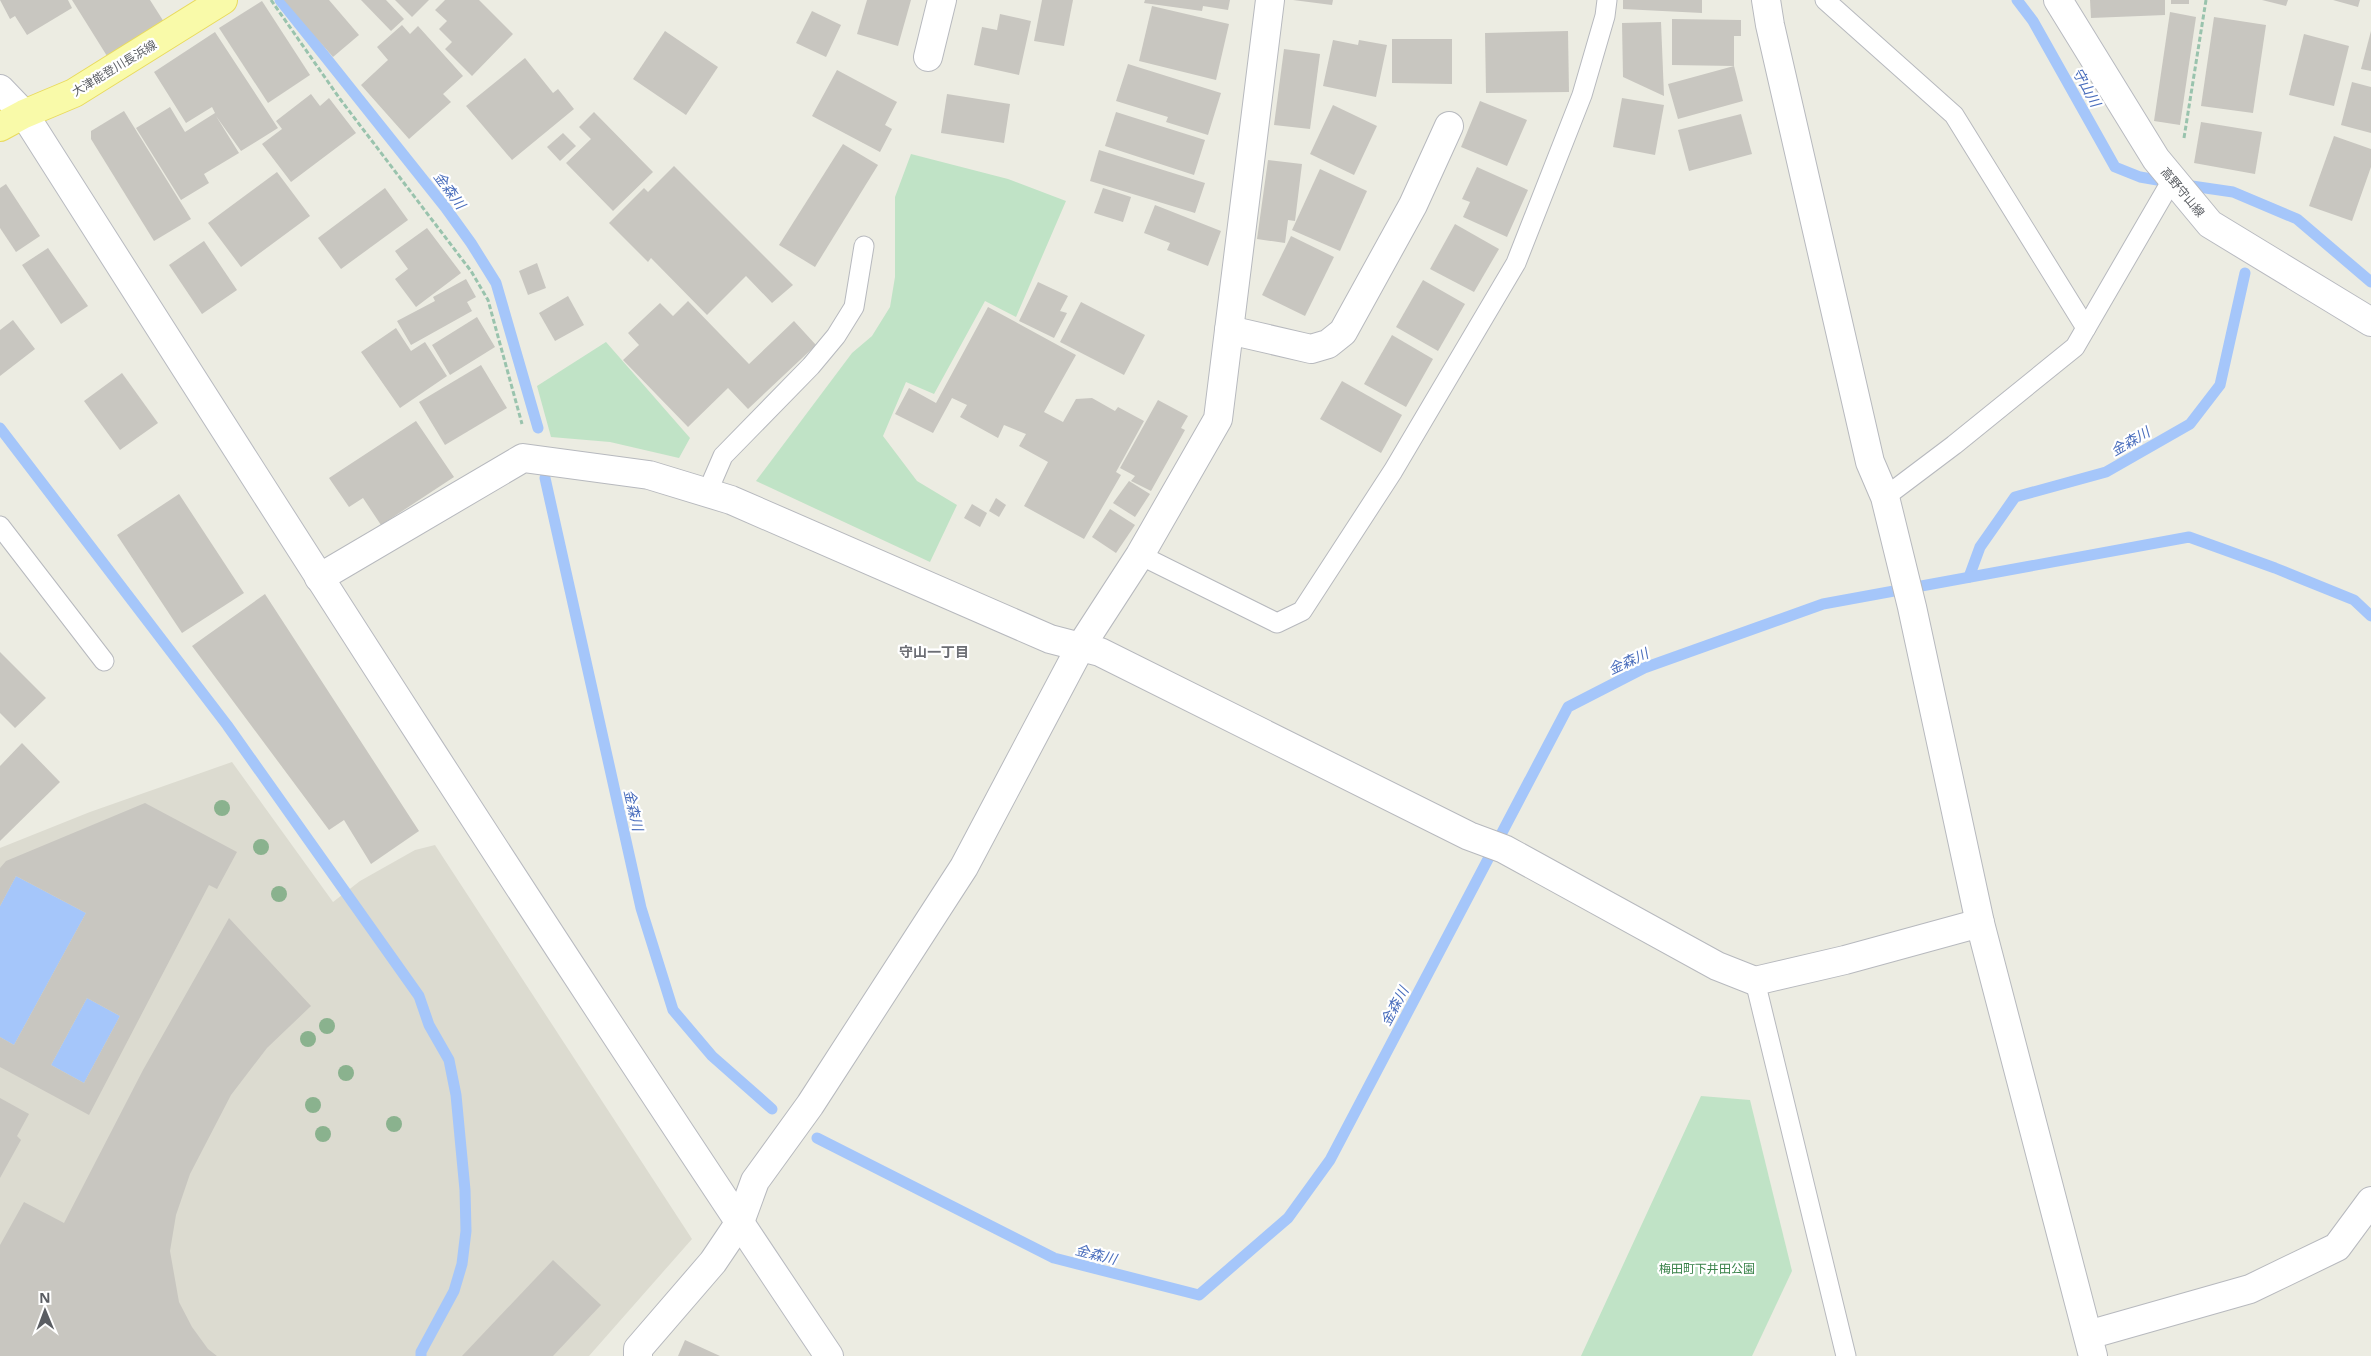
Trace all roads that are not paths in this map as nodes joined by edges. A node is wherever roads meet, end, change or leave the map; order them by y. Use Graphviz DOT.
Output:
graph roads {
  1 [pos="223,0"];
  2 [pos="942,0"];
  3 [pos="1270,0"];
  4 [pos="1607,0"];
  5 [pos="1766,0"];
  6 [pos="1826,0"];
  7 [pos="2058,0"];
  8 [pos="928,57"];
  9 [pos="0,89"];
  10 [pos="24,114"];
  11 [pos="1449,126"];
  12 [pos="0,128"];
  13 [pos="2162,180"];
  14 [pos="864,246"];
  15 [pos="2371,322"];
  16 [pos="2086,328"];
  17 [pos="1230,330"];
  18 [pos="707,493"];
  19 [pos="1885,497"];
  20 [pos="0,526"];
  21 [pos="1140,555"];
  22 [pos="319,578"];
  23 [pos="1081,646"];
  24 [pos="104,661"];
  25 [pos="1980,923"];
  26 [pos="1755,981"];
  27 [pos="2371,1201"];
  28 [pos="740,1222"];
  29 [pos="2091,1346"];
  30 [pos="638,1356"];
  31 [pos="830,1356"];
  32 [pos="1846,1356"];
  1 -- 10 [label="main road, 大津能登川長浜線"];
  2 -- 8 [label="street"];
  3 -- 17 [label="street"];
  4 -- 21 [label="lane"];
  5 -- 19 [label="street"];
  6 -- 16 [label="lane"];
  7 -- 13 [label="street, 高野守山線"];
  9 -- 10 [label="street"];
  10 -- 12 [label="main road, 大津能登川長浜線"];
  10 -- 22 [label="street"];
  11 -- 17 [label="street"];
  13 -- 15 [label="street, 高野守山線"];
  13 -- 16 [label="lane"];
  14 -- 18 [label="lane"];
  16 -- 19 [label="lane"];
  17 -- 21 [label="street"];
  18 -- 22 [label="street"];
  18 -- 23 [label="street"];
  19 -- 25 [label="street"];
  20 -- 24 [label="lane"];
  21 -- 23 [label="street"];
  22 -- 28 [label="street"];
  23 -- 26 [label="street"];
  23 -- 28 [label="street"];
  25 -- 26 [label="street"];
  25 -- 29 [label="street"];
  26 -- 32 [label="lane"];
  27 -- 29 [label="street"];
  28 -- 30 [label="street"];
  28 -- 31 [label="street"];
}
